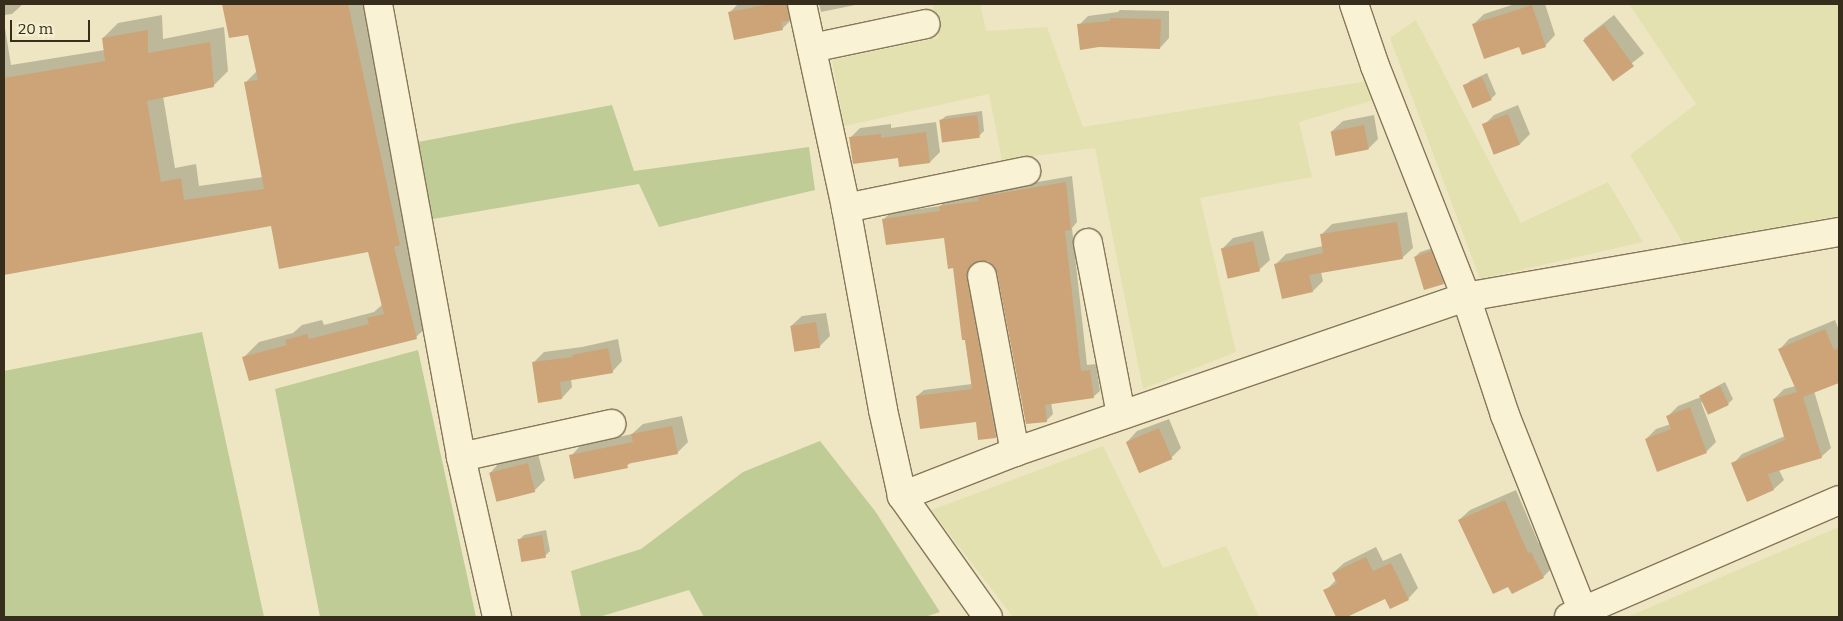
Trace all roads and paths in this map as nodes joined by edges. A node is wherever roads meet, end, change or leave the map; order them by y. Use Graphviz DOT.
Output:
graph roads {
  1 [pos="378,4"];
  2 [pos="802,4"];
  3 [pos="1354,4"];
  4 [pos="926,24"];
  5 [pos="812,48"];
  6 [pos="1026,171"];
  7 [pos="846,208"];
  8 [pos="1839,232"];
  9 [pos="1088,243"];
  10 [pos="982,276"];
  11 [pos="1466,297"];
  12 [pos="1121,415"];
  13 [pos="611,424"];
  14 [pos="1015,452"];
  15 [pos="462,457"];
  16 [pos="902,496"];
  17 [pos="1839,500"];
  18 [pos="1579,615"];
  19 [pos="497,617"];
  20 [pos="988,617"];
  1 -- 15 [label="street"];
  2 -- 5 [label="street"];
  3 -- 11 [label="street"];
  4 -- 5 [label="street"];
  5 -- 7 [label="street"];
  6 -- 7 [label="street"];
  7 -- 16 [label="street"];
  8 -- 11 [label="street"];
  9 -- 12 [label="street"];
  10 -- 14 [label="street"];
  11 -- 12 [label="street"];
  11 -- 18 [label="street"];
  12 -- 14 [label="street"];
  13 -- 15 [label="street"];
  14 -- 16 [label="street"];
  15 -- 19 [label="street"];
  16 -- 20 [label="street"];
  17 -- 18 [label="street"];
}
